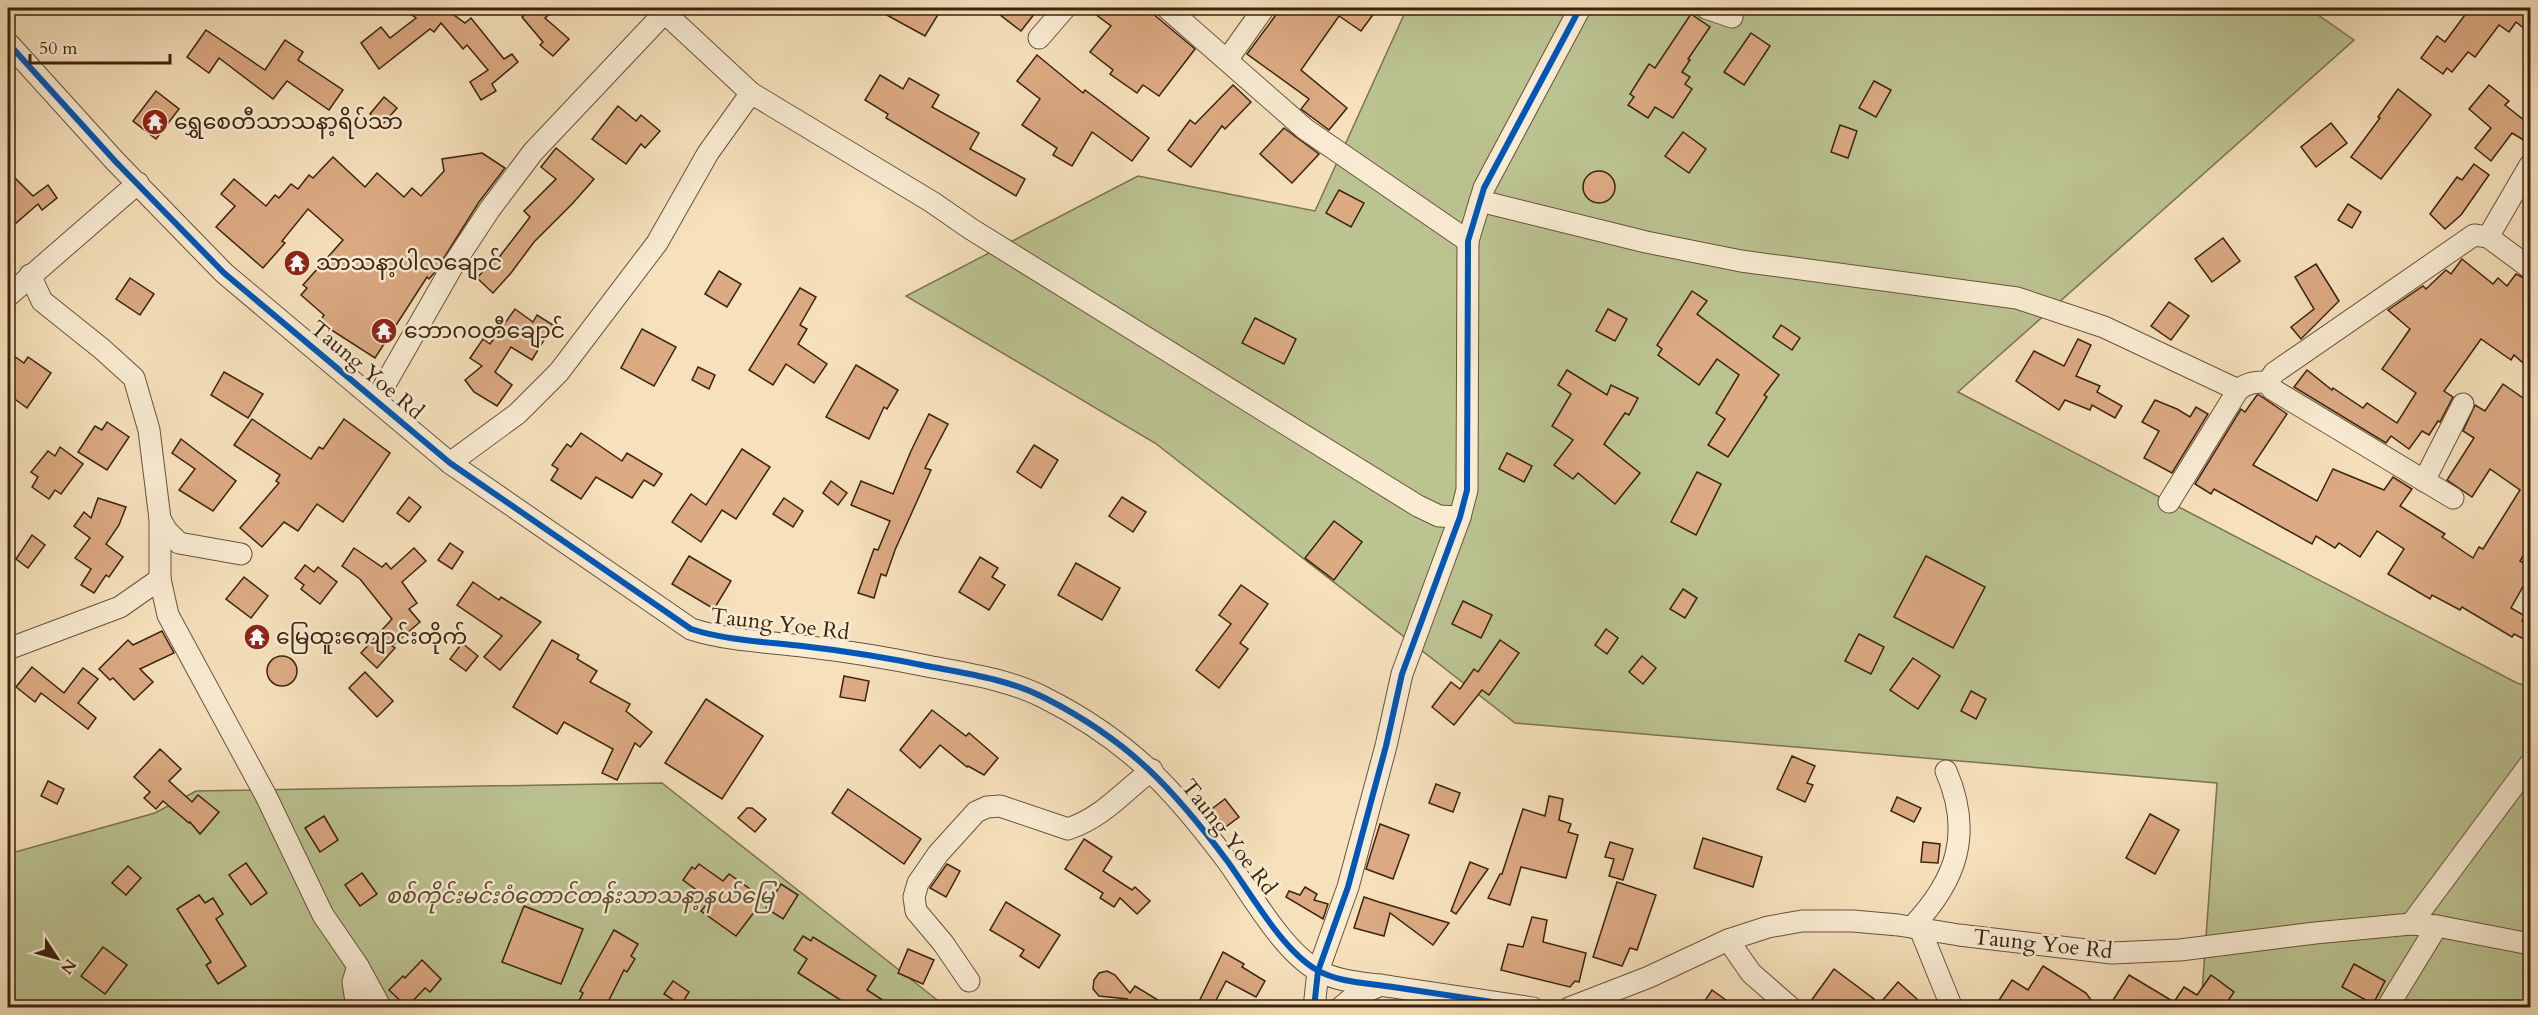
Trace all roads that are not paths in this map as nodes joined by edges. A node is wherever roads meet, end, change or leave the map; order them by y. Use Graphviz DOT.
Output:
graph roads {
  1 [pos="1065,8"];
  2 [pos="1167,8"];
  3 [pos="1264,8"];
  4 [pos="1581,8"];
  5 [pos="1706,8"];
  6 [pos="667,10"];
  7 [pos="1732,17"];
  8 [pos="1039,38"];
  9 [pos="11,55"];
  10 [pos="1227,60"];
  11 [pos="752,93"];
  12 [pos="2530,165"];
  13 [pos="138,183"];
  14 [pos="1480,201"];
  15 [pos="2488,237"];
  16 [pos="1468,241"];
  17 [pos="2530,268"];
  18 [pos="30,275"];
  19 [pos="8,296"];
  20 [pos="2268,382"];
  21 [pos="2238,390"];
  22 [pos="376,400"];
  23 [pos="2463,404"];
  24 [pos="450,463"];
  25 [pos="2424,481"];
  26 [pos="2453,498"];
  27 [pos="2169,502"];
  28 [pos="1460,517"];
  29 [pos="160,519"];
  30 [pos="241,554"];
  31 [pos="160,579"];
  32 [pos="8,649"];
  33 [pos="2530,764"];
  34 [pos="1152,770"];
  35 [pos="1946,771"];
  36 [pos="2411,924"];
  37 [pos="2437,926"];
  38 [pos="1916,928"];
  39 [pos="1728,940"];
  40 [pos="2530,944"];
  41 [pos="358,966"];
  42 [pos="1318,971"];
  43 [pos="969,981"];
  44 [pos="1381,985"];
  45 [pos="357,1008"];
  46 [pos="381,1008"];
  47 [pos="1314,1008"];
  48 [pos="1340,1008"];
  49 [pos="1533,1008"];
  50 [pos="1569,1008"];
  51 [pos="1791,1008"];
  52 [pos="1953,1008"];
  53 [pos="2387,1008"];
  1 -- 8 [label="street"];
  2 -- 10 [label="street"];
  3 -- 10 [label="street"];
  4 -- 14 [label="street"];
  5 -- 7 [label="street"];
  6 -- 11 [label="street"];
  6 -- 22 [label="street"];
  9 -- 13 [label="street, Taung Yoe Rd"];
  10 -- 16 [label="street"];
  11 -- 24 [label="street"];
  11 -- 28 [label="street"];
  12 -- 15 [label="street"];
  13 -- 18 [label="street"];
  13 -- 22 [label="street, Taung Yoe Rd"];
  14 -- 16 [label="street"];
  14 -- 21 [label="street"];
  15 -- 17 [label="street"];
  15 -- 20 [label="street"];
  16 -- 28 [label="street"];
  18 -- 19 [label="street"];
  18 -- 29 [label="street"];
  20 -- 21 [label="street"];
  20 -- 25 [label="street"];
  21 -- 27 [label="street"];
  22 -- 24 [label="street, Taung Yoe Rd"];
  23 -- 25 [label="street"];
  24 -- 34 [label="street, Taung Yoe Rd"];
  25 -- 26 [label="street"];
  28 -- 42 [label="street"];
  29 -- 30 [label="street"];
  29 -- 31 [label="street"];
  31 -- 32 [label="street"];
  31 -- 41 [label="street"];
  33 -- 36 [label="street"];
  34 -- 42 [label="street, Taung Yoe Rd"];
  34 -- 43 [label="street"];
  35 -- 38 [label="street"];
  36 -- 37 [label="street, Taung Yoe Rd"];
  36 -- 38 [label="street, Taung Yoe Rd"];
  37 -- 40 [label="street, Taung Yoe Rd"];
  37 -- 53 [label="street"];
  38 -- 39 [label="street, Taung Yoe Rd"];
  38 -- 52 [label="street"];
  39 -- 50 [label="street, Taung Yoe Rd"];
  39 -- 51 [label="street"];
  41 -- 45 [label="street"];
  41 -- 46 [label="street"];
  42 -- 44 [label="street, Taung Yoe Rd"];
  42 -- 47 [label="street"];
  44 -- 48 [label="street"];
  44 -- 49 [label="street, Taung Yoe Rd"];
}
